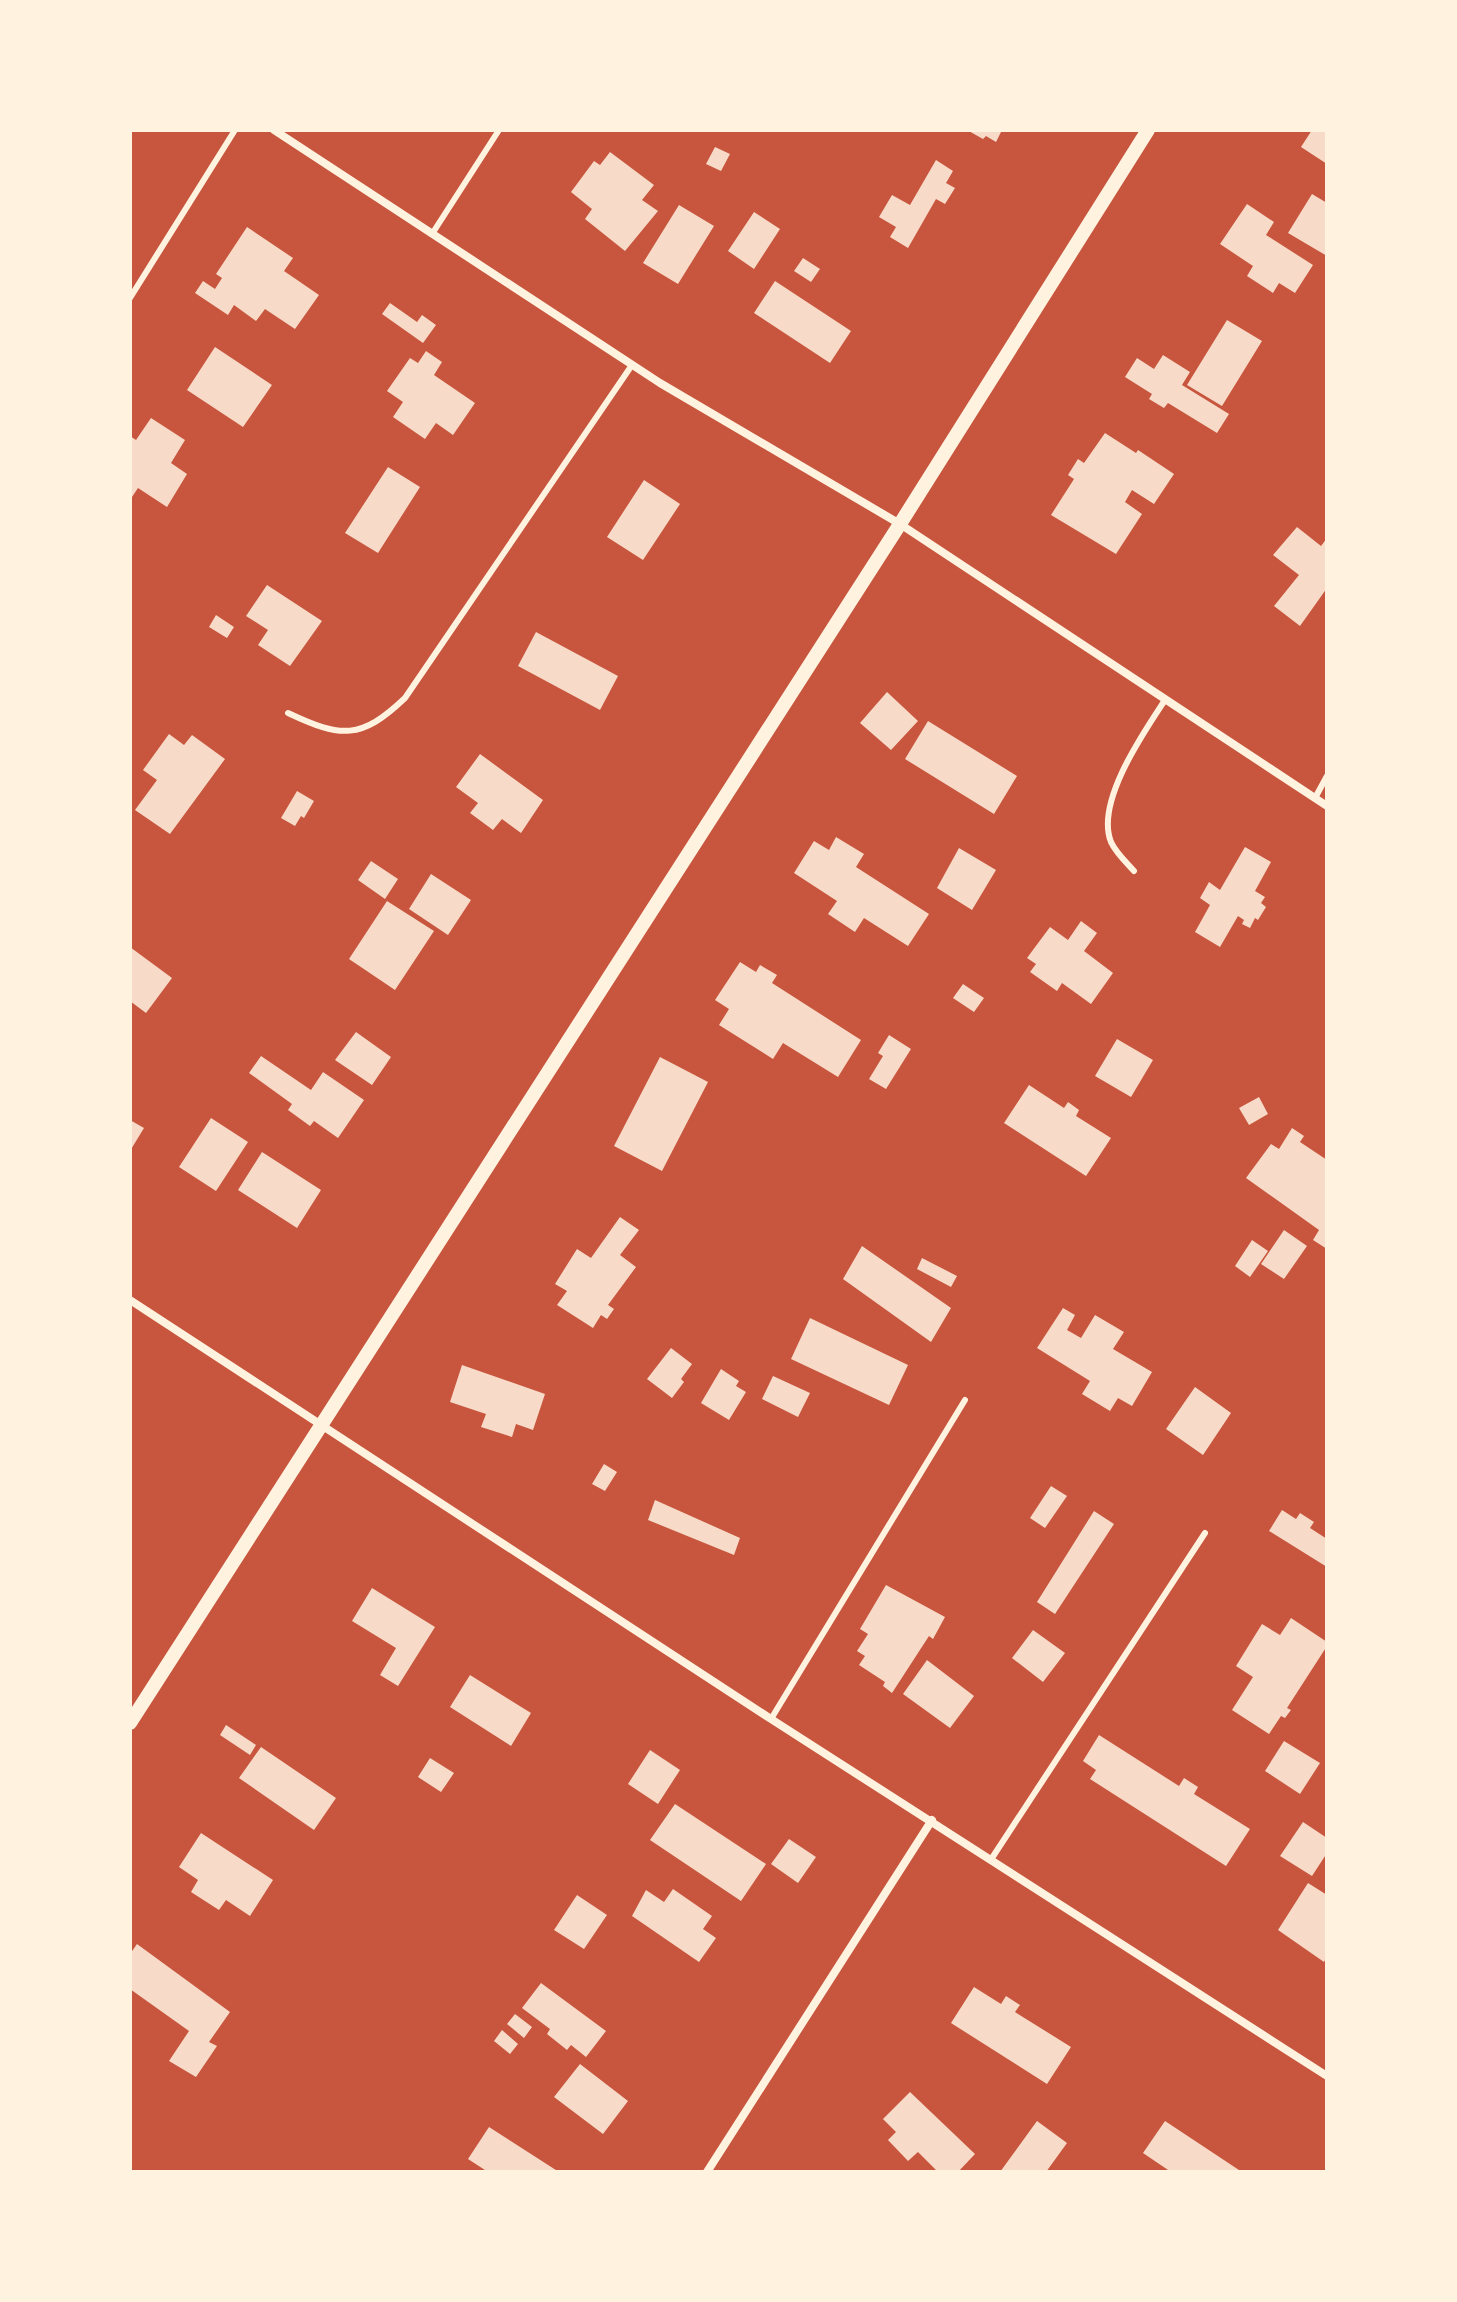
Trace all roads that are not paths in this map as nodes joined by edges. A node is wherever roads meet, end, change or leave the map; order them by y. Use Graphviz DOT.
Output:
graph roads {
  1 [pos="235,130"];
  2 [pos="274,130"];
  3 [pos="499,130"];
  4 [pos="1148,130"];
  5 [pos="432,234"];
  6 [pos="130,298"];
  7 [pos="632,365"];
  8 [pos="900,524"];
  9 [pos="1165,700"];
  10 [pos="288,713"];
  11 [pos="1327,776"];
  12 [pos="1315,798"];
  13 [pos="1327,806"];
  14 [pos="1134,871"];
  15 [pos="130,1300"];
  16 [pos="965,1400"];
  17 [pos="320,1424"];
  18 [pos="1205,1533"];
  19 [pos="771,1719"];
  20 [pos="130,1723"];
  21 [pos="932,1820"];
  22 [pos="992,1858"];
  23 [pos="1327,2076"];
  24 [pos="707,2172"];
  1 -- 6 [label="lane"];
  2 -- 5 [label="street"];
  3 -- 5 [label="lane"];
  4 -- 8 [label="street"];
  5 -- 7 [label="street"];
  7 -- 8 [label="street"];
  7 -- 10 [label="lane"];
  8 -- 9 [label="street"];
  8 -- 17 [label="street"];
  9 -- 12 [label="street"];
  9 -- 14 [label="lane"];
  11 -- 12 [label="lane"];
  12 -- 13 [label="street"];
  15 -- 17 [label="street"];
  16 -- 19 [label="lane"];
  17 -- 19 [label="street"];
  17 -- 20 [label="street"];
  18 -- 22 [label="lane"];
  19 -- 21 [label="street"];
  21 -- 22 [label="street"];
  21 -- 24 [label="street"];
  22 -- 23 [label="street"];
}
